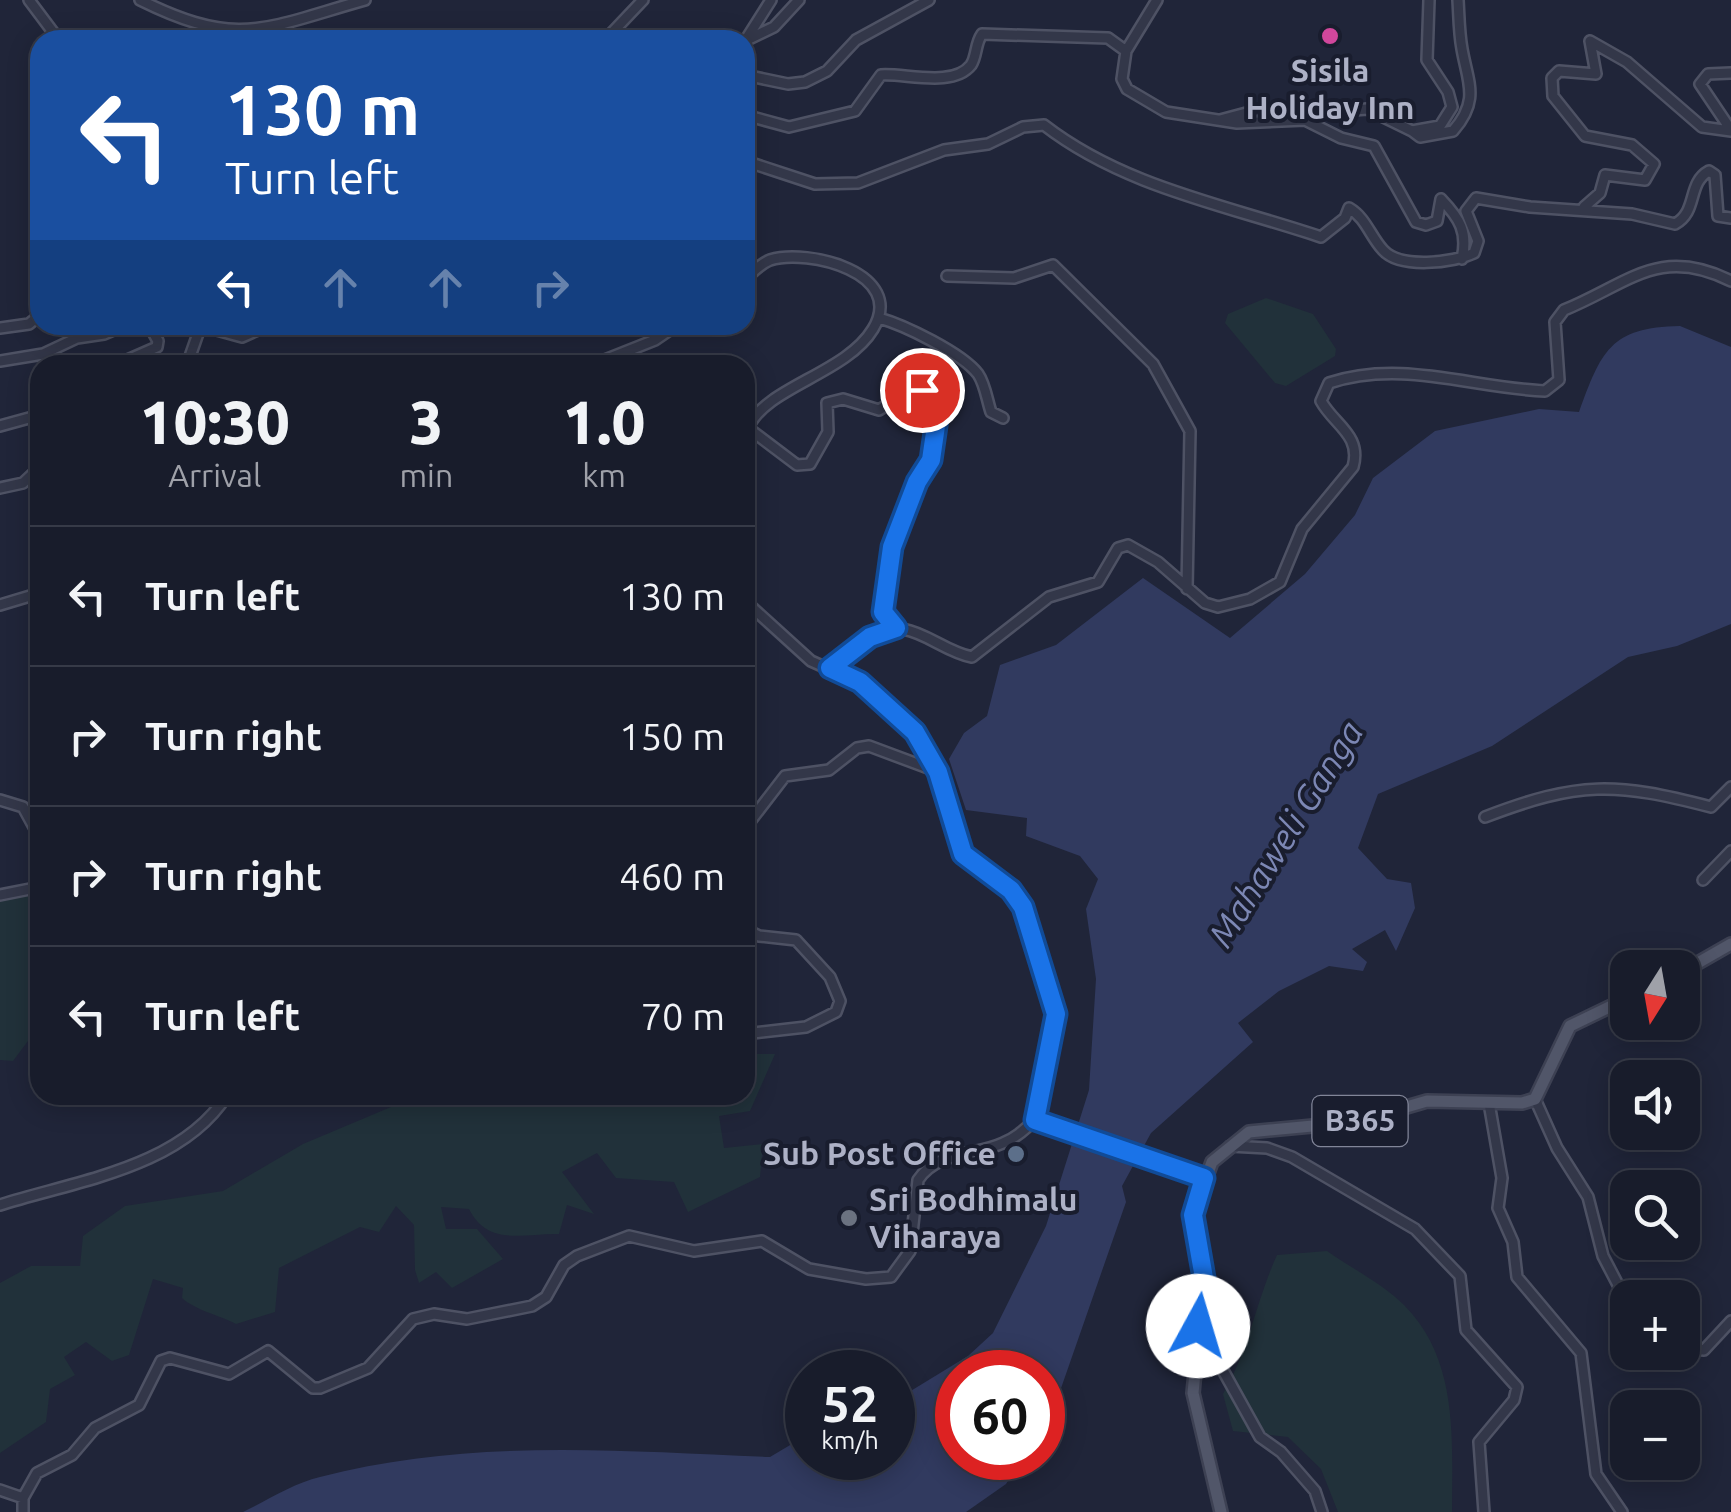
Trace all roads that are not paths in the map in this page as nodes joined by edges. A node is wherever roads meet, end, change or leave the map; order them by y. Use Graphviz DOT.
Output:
graph roads {
  1 [pos="29,0"];
  2 [pos="140,0"];
  3 [pos="365,0"];
  4 [pos="644,0"];
  5 [pos="772,0"];
  6 [pos="798,0"];
  7 [pos="929,0"];
  8 [pos="1157,0"];
  9 [pos="1429,0"];
  10 [pos="1458,0"];
  11 [pos="52,30"];
  12 [pos="237,30"];
  13 [pos="258,30"];
  14 [pos="614,30"];
  15 [pos="752,30"];
  16 [pos="755,36"];
  17 [pos="1126,51"];
  18 [pos="1731,73"];
  19 [pos="755,77"];
  20 [pos="755,118"];
  21 [pos="1218,122"];
  22 [pos="1731,130"];
  23 [pos="1412,131"];
  24 [pos="755,164"];
  25 [pos="1582,208"];
  26 [pos="1731,218"];
  27 [pos="1462,259"];
  28 [pos="755,272"];
  29 [pos="946,276"];
  30 [pos="1731,281"];
  31 [pos="878,318"];
  32 [pos="30,323"];
  33 [pos="0,328"];
  34 [pos="97,335"];
  35 [pos="155,335"];
  36 [pos="662,335"];
  37 [pos="37,355"];
  38 [pos="137,355"];
  39 [pos="617,355"];
  40 [pos="30,356"];
  41 [pos="0,361"];
  42 [pos="30,418"];
  43 [pos="755,418"];
  44 [pos="1002,418"];
  45 [pos="0,426"];
  46 [pos="755,433"];
  47 [pos="30,476"];
  48 [pos="0,488"];
  49 [pos="1187,588"];
  50 [pos="30,596"];
  51 [pos="0,604"];
  52 [pos="755,610"];
  53 [pos="896,628"];
  54 [pos="830,668"];
  55 [pos="938,772"];
  56 [pos="1731,787"];
  57 [pos="0,800"];
  58 [pos="755,815"];
  59 [pos="1486,816"];
  60 [pos="30,819"];
  61 [pos="1731,850"];
  62 [pos="1703,880"];
  63 [pos="30,889"];
  64 [pos="0,895"];
  65 [pos="755,934"];
  66 [pos="1731,944"];
  67 [pos="1700,962"];
  68 [pos="1610,1007"];
  69 [pos="755,1033"];
  70 [pos="1535,1099"];
  71 [pos="1489,1103"];
  72 [pos="218,1105"];
  73 [pos="1035,1120"];
  74 [pos="1229,1146"];
  75 [pos="1204,1178"];
  76 [pos="0,1205"];
  77 [pos="1616,1280"];
  78 [pos="1731,1321"];
  79 [pos="1198,1326"];
  80 [pos="1700,1350"];
  81 [pos="0,1490"];
  82 [pos="23,1498"];
  83 [pos="23,1512"];
  84 [pos="1221,1512"];
  85 [pos="1322,1512"];
  86 [pos="1484,1512"];
  87 [pos="1622,1512"];
  1 -- 11 [label="street"];
  2 -- 12 [label="street"];
  3 -- 13 [label="street"];
  4 -- 14 [label="street"];
  5 -- 15 [label="street"];
  6 -- 16 [label="street"];
  7 -- 19 [label="street"];
  8 -- 17 [label="street"];
  9 -- 23 [label="street"];
  10 -- 23 [label="street"];
  17 -- 20 [label="street"];
  17 -- 21 [label="street"];
  18 -- 22 [label="street"];
  21 -- 23 [label="street"];
  21 -- 27 [label="street"];
  22 -- 25 [label="street"];
  24 -- 27 [label="street"];
  25 -- 26 [label="street"];
  25 -- 27 [label="street"];
  28 -- 31 [label="street"];
  29 -- 49 [label="street"];
  30 -- 49 [label="street"];
  31 -- 43 [label="street"];
  31 -- 44 [label="street"];
  32 -- 33 [label="street"];
  34 -- 37 [label="street"];
  35 -- 38 [label="street"];
  36 -- 39 [label="street"];
  40 -- 41 [label="street"];
  42 -- 45 [label="street"];
  46 -- 53 [label="street"];
  47 -- 48 [label="street"];
  49 -- 53 [label="street"];
  50 -- 51 [label="street"];
  52 -- 54 [label="street"];
  53 -- 54 [label="street"];
  54 -- 55 [label="street"];
  55 -- 58 [label="street"];
  55 -- 73 [label="street"];
  56 -- 59 [label="street"];
  57 -- 60 [label="street"];
  61 -- 62 [label="street"];
  63 -- 64 [label="street"];
  65 -- 69 [label="street"];
  66 -- 67 [label="main road"];
  68 -- 70 [label="main road"];
  70 -- 71 [label="main road, B365"];
  70 -- 77 [label="street"];
  71 -- 74 [label="main road, B365"];
  71 -- 87 [label="street"];
  72 -- 76 [label="street"];
  73 -- 75 [label="street"];
  73 -- 82 [label="street"];
  74 -- 75 [label="main road"];
  74 -- 86 [label="street"];
  75 -- 79 [label="main road"];
  78 -- 80 [label="street"];
  79 -- 84 [label="main road"];
  79 -- 85 [label="street"];
  81 -- 82 [label="street"];
  82 -- 83 [label="street"];
}
